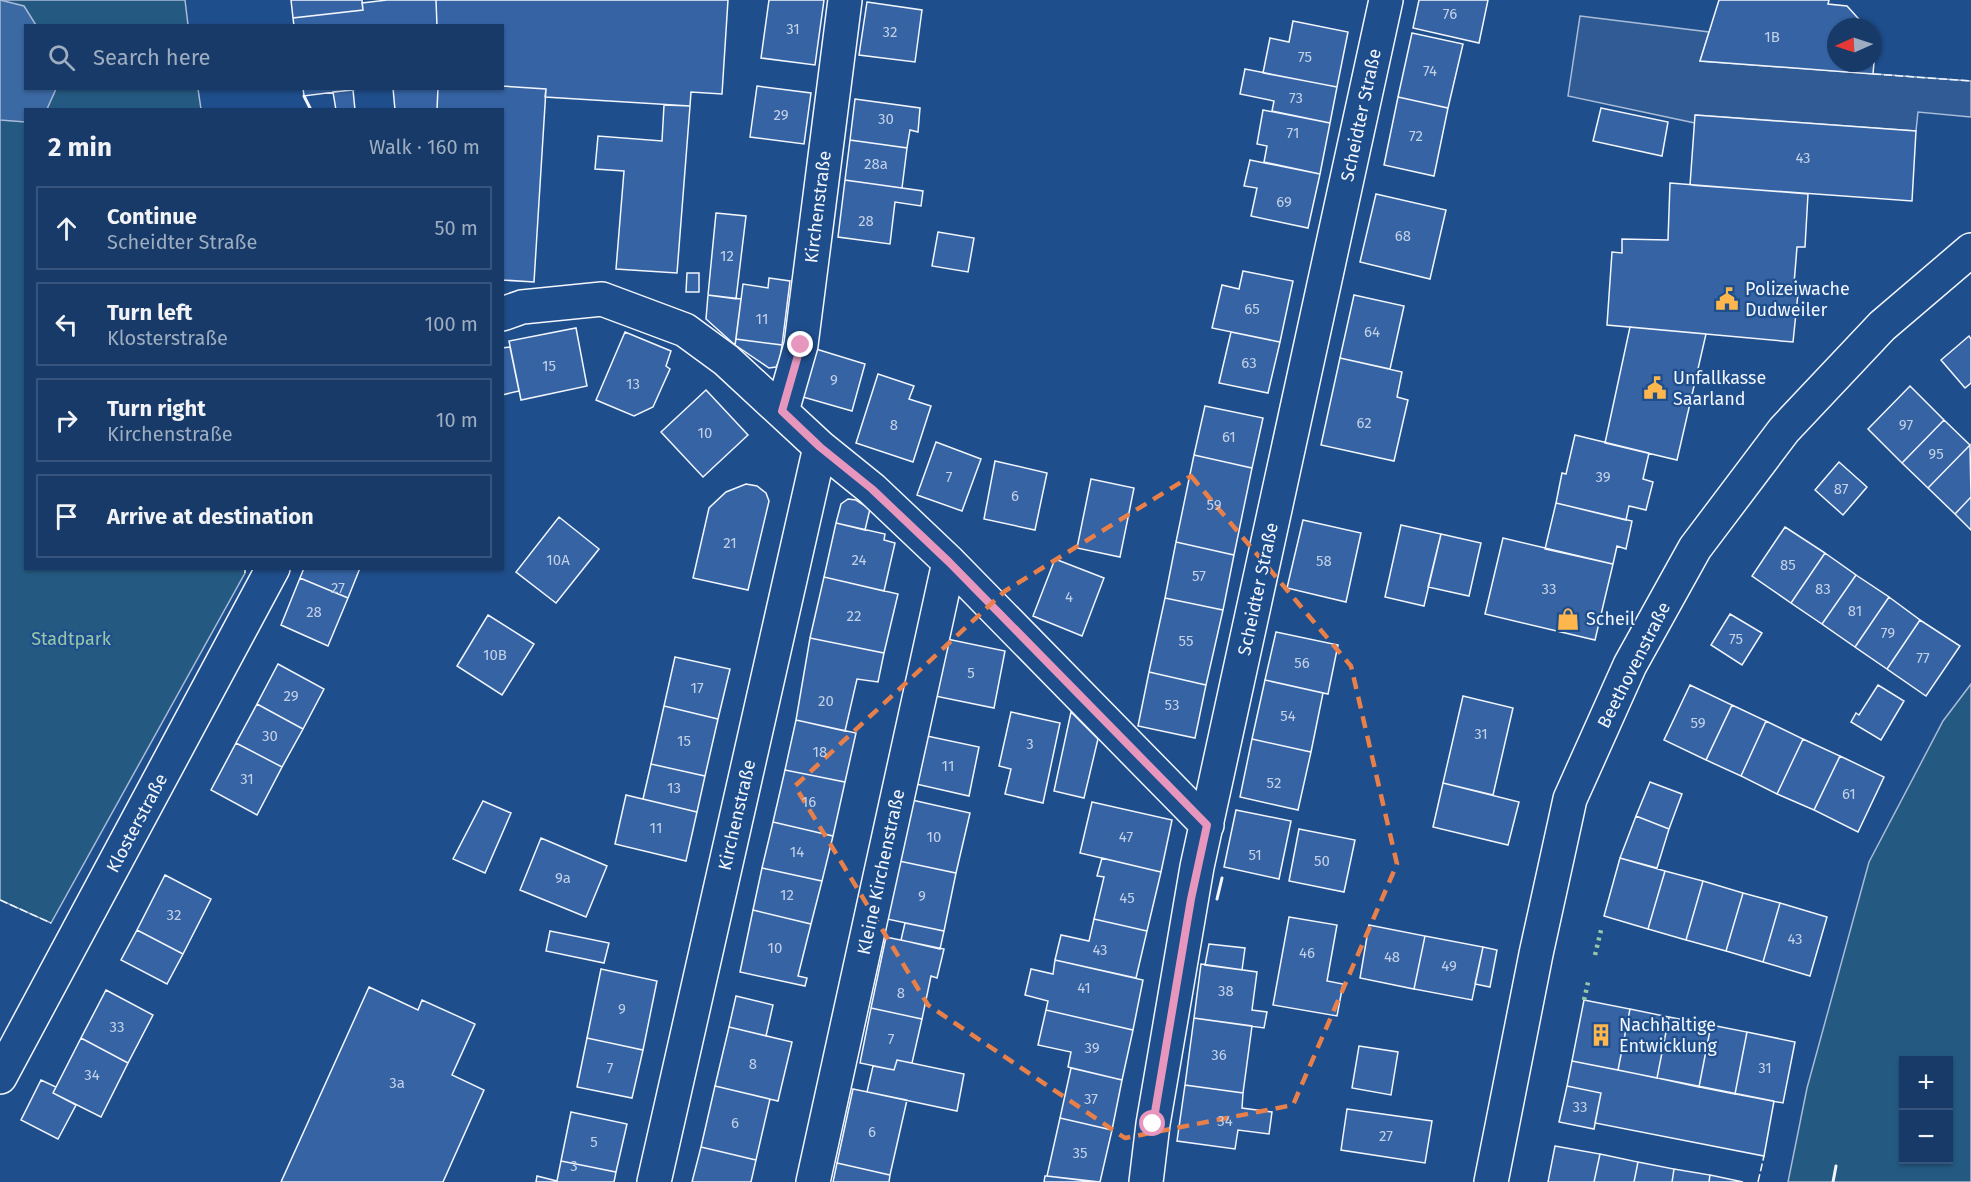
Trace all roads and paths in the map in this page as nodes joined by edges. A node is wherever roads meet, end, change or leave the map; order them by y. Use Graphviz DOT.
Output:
graph roads {
  1 [pos="845,0"];
  2 [pos="1386,0"];
  3 [pos="1971,250"];
  4 [pos="504,313"];
  5 [pos="782,411"];
  6 [pos="820,447"];
  7 [pos="949,562"];
  8 [pos="272,570"];
  9 [pos="1207,825"];
  10 [pos="0,1077"];
  11 [pos="654,1182"];
  12 [pos="813,1182"];
  13 [pos="1146,1182"];
  14 [pos="1491,1182"];
  1 -- 5 [label="street, Kirchenstraße"];
  2 -- 9 [label="street, Scheidter Straße"];
  3 -- 14 [label="street, Beethovenstraße"];
  4 -- 5 [label="street"];
  5 -- 6 [label="street"];
  6 -- 7 [label="street"];
  6 -- 11 [label="street, Kirchenstraße"];
  7 -- 9 [label="street"];
  7 -- 12 [label="street, Kleine Kirchenstraße"];
  8 -- 10 [label="street, Klosterstraße"];
  9 -- 13 [label="street, Scheidter Straße"];
}
